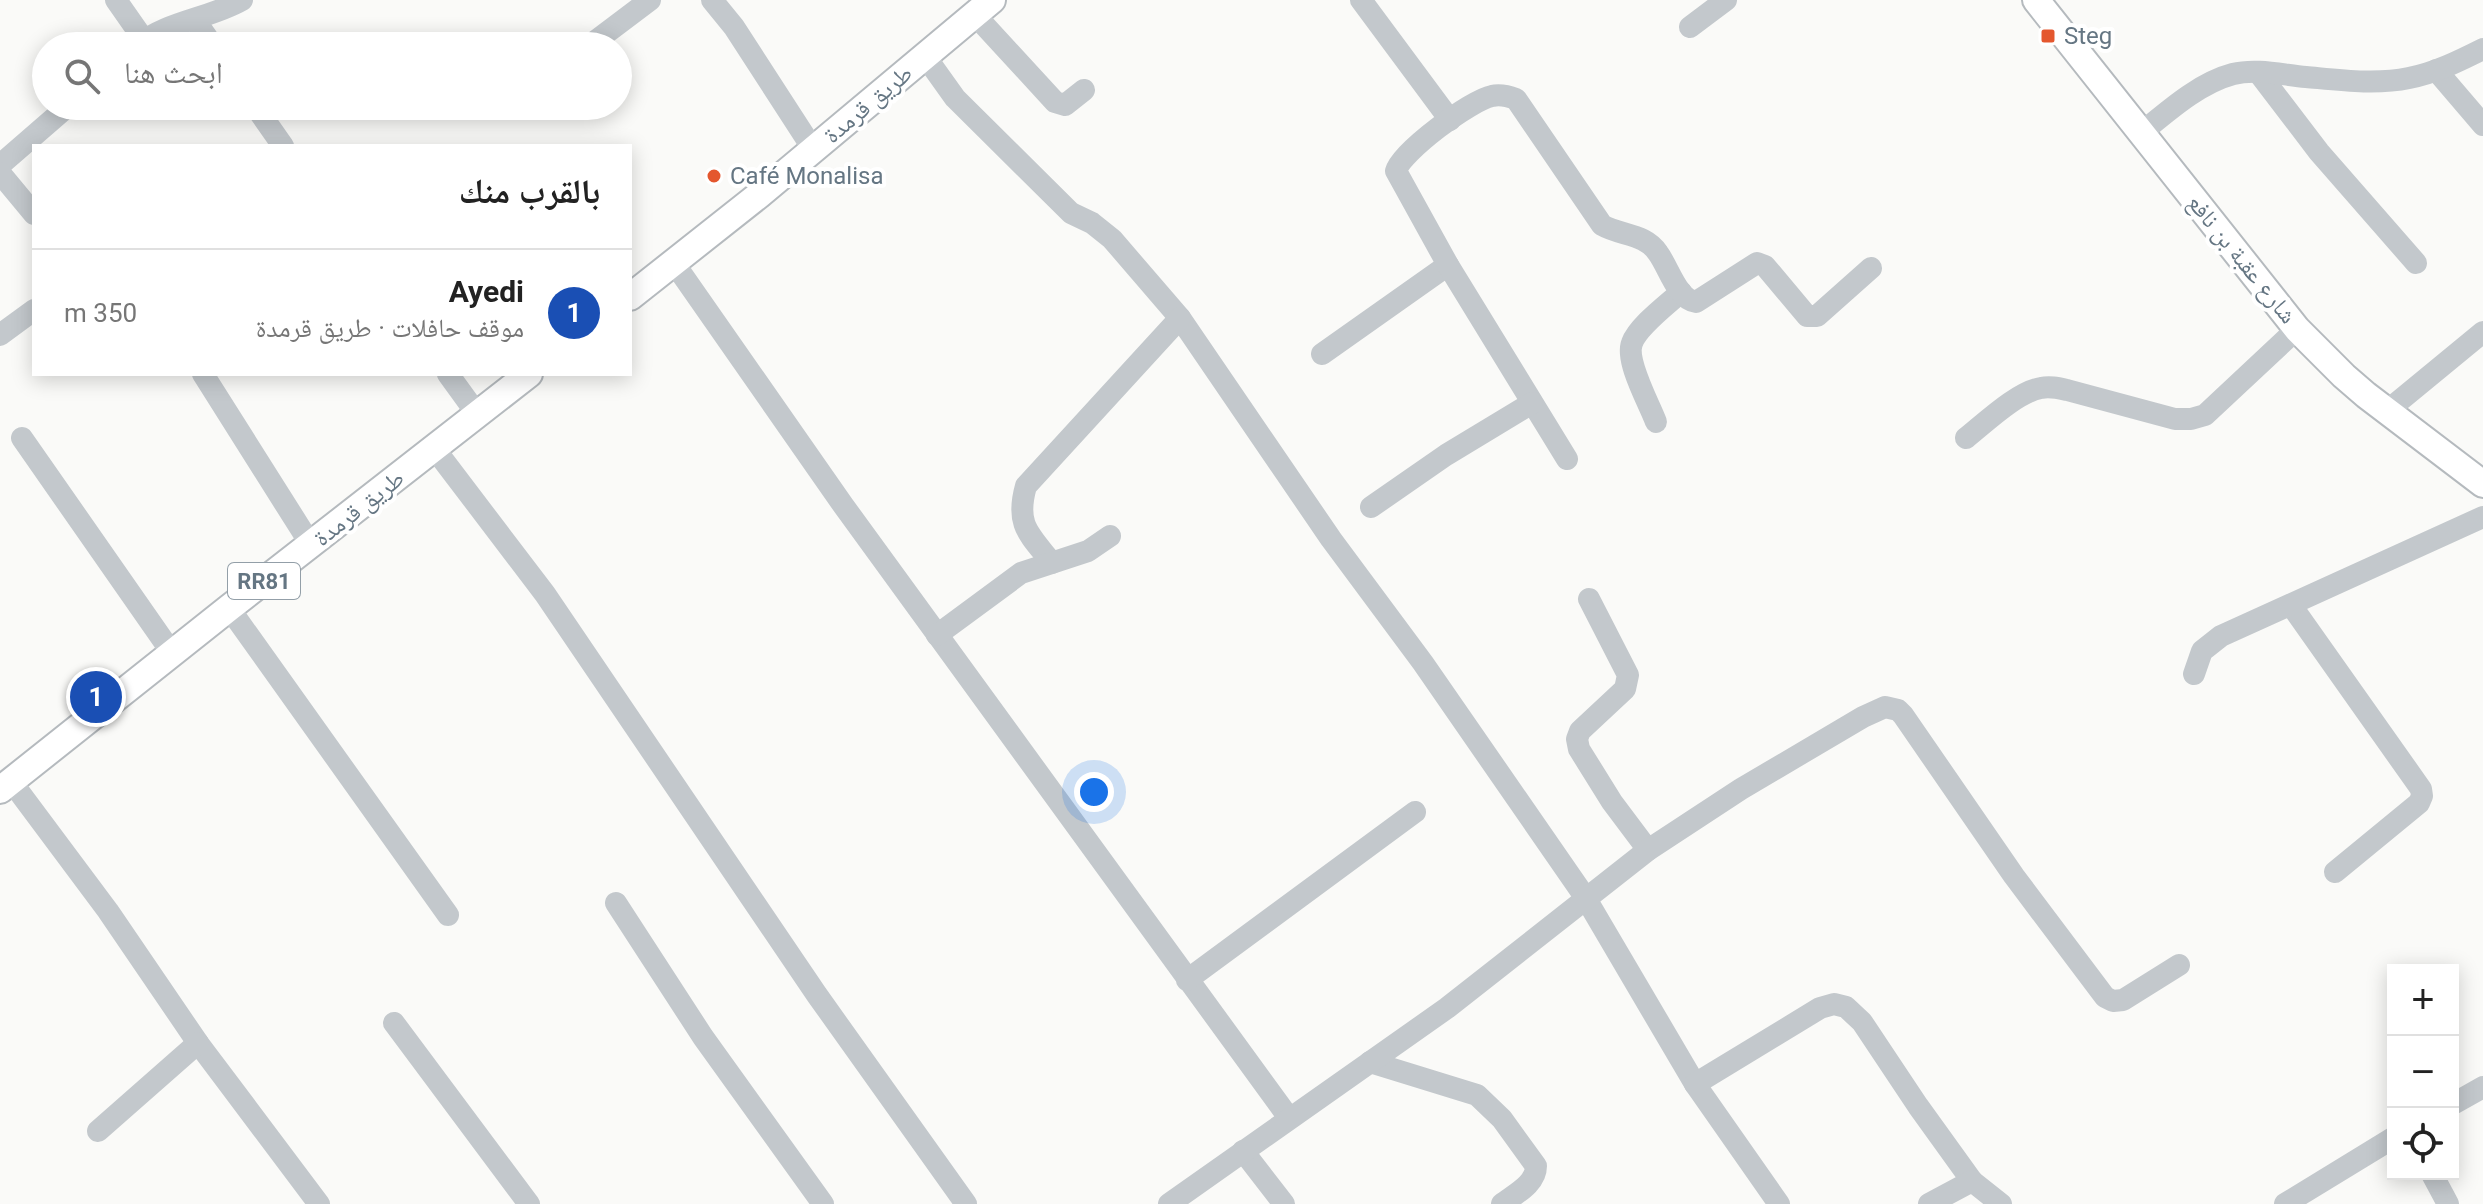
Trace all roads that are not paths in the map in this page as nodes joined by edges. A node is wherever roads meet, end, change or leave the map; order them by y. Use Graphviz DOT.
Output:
graph roads {
  1 [pos="116,0"];
  2 [pos="242,0"];
  3 [pos="650,0"];
  4 [pos="712,0"];
  5 [pos="1361,0"];
  6 [pos="1726,0"];
  7 [pos="2036,0"];
  8 [pos="984,8"];
  9 [pos="195,20"];
  10 [pos="1690,27"];
  11 [pos="135,32"];
  12 [pos="159,32"];
  13 [pos="203,32"];
  14 [pos="608,32"];
  15 [pos="2483,49"];
  16 [pos="925,56"];
  17 [pos="2436,70"];
  18 [pos="2258,72"];
  19 [pos="1084,90"];
  20 [pos="52,120"];
  21 [pos="265,120"];
  22 [pos="1450,120"];
  23 [pos="2483,125"];
  24 [pos="2141,133"];
  25 [pos="282,144"];
  26 [pos="813,149"];
  27 [pos="0,165"];
  28 [pos="0,173"];
  29 [pos="32,212"];
  30 [pos="674,263"];
  31 [pos="2416,263"];
  32 [pos="1448,265"];
  33 [pos="1871,268"];
  34 [pos="1681,292"];
  35 [pos="632,295"];
  36 [pos="32,311"];
  37 [pos="1180,318"];
  38 [pos="2297,329"];
  39 [pos="2483,332"];
  40 [pos="0,335"];
  41 [pos="1322,354"];
  42 [pos="204,376"];
  43 [pos="449,376"];
  44 [pos="526,376"];
  45 [pos="1532,403"];
  46 [pos="2387,411"];
  47 [pos="477,414"];
  48 [pos="1656,422"];
  49 [pos="22,438"];
  50 [pos="1966,438"];
  51 [pos="434,448"];
  52 [pos="1567,459"];
  53 [pos="2483,484"];
  54 [pos="1371,507"];
  55 [pos="2483,517"];
  56 [pos="1110,536"];
  57 [pos="311,545"];
  58 [pos="1052,563"];
  59 [pos="1589,599"];
  60 [pos="2291,605"];
  61 [pos="229,608"];
  62 [pos="937,635"];
  63 [pos="172,653"];
  64 [pos="2194,674"];
  65 [pos="6,785"];
  66 [pos="1415,812"];
  67 [pos="1648,850"];
  68 [pos="2335,872"];
  69 [pos="1585,897"];
  70 [pos="616,903"];
  71 [pos="448,915"];
  72 [pos="2179,965"];
  73 [pos="1187,980"];
  74 [pos="394,1023"];
  75 [pos="198,1043"];
  76 [pos="1370,1062"];
  77 [pos="1695,1084"];
  78 [pos="2483,1087"];
  79 [pos="2459,1101"];
  80 [pos="1289,1118"];
  81 [pos="98,1131"];
  82 [pos="2387,1142"];
  83 [pos="1243,1151"];
  84 [pos="2435,1180"];
  85 [pos="1972,1181"];
  86 [pos="319,1204"];
  87 [pos="529,1204"];
  88 [pos="823,1204"];
  89 [pos="966,1204"];
  90 [pos="1169,1204"];
  91 [pos="1284,1204"];
  92 [pos="1502,1204"];
  93 [pos="1779,1204"];
  94 [pos="1929,1204"];
  95 [pos="2001,1204"];
  96 [pos="2285,1204"];
  97 [pos="2448,1204"];
  1 -- 11 [label="street"];
  2 -- 9 [label="street"];
  3 -- 14 [label="street"];
  4 -- 26 [label="street"];
  5 -- 22 [label="street"];
  6 -- 10 [label="street"];
  7 -- 24 [label="main road, شارع عقبة بن نافع"];
  8 -- 16 [label="main road, طريق قرمدة"];
  8 -- 19 [label="street"];
  9 -- 12 [label="street"];
  9 -- 13 [label="street"];
  15 -- 17 [label="street"];
  16 -- 26 [label="main road, طريق قرمدة"];
  16 -- 37 [label="street"];
  17 -- 18 [label="street"];
  17 -- 23 [label="street"];
  18 -- 24 [label="street"];
  18 -- 31 [label="street"];
  20 -- 27 [label="street"];
  21 -- 25 [label="street"];
  22 -- 32 [label="street"];
  22 -- 34 [label="street"];
  24 -- 38 [label="main road, شارع عقبة بن نافع"];
  26 -- 30 [label="main road, طريق قرمدة"];
  28 -- 29 [label="street"];
  30 -- 35 [label="main road, طريق قرمدة"];
  30 -- 62 [label="street"];
  32 -- 41 [label="street"];
  32 -- 45 [label="street"];
  33 -- 34 [label="street"];
  34 -- 48 [label="street"];
  36 -- 40 [label="street"];
  37 -- 58 [label="street"];
  37 -- 69 [label="street"];
  38 -- 46 [label="main road, شارع عقبة بن نافع"];
  38 -- 50 [label="street"];
  39 -- 46 [label="street"];
  42 -- 57 [label="street"];
  43 -- 47 [label="street"];
  44 -- 47 [label="main road, طريق قرمدة / RR81"];
  45 -- 52 [label="street"];
  45 -- 54 [label="street"];
  46 -- 53 [label="main road, شارع عقبة بن نافع"];
  47 -- 51 [label="main road, طريق قرمدة / RR81"];
  49 -- 63 [label="street"];
  51 -- 57 [label="main road, طريق قرمدة / RR81"];
  51 -- 89 [label="street"];
  55 -- 60 [label="street"];
  56 -- 58 [label="street"];
  57 -- 61 [label="main road, طريق قرمدة / RR81"];
  58 -- 62 [label="street"];
  59 -- 67 [label="street"];
  60 -- 64 [label="street"];
  60 -- 68 [label="street"];
  61 -- 63 [label="main road, طريق قرمدة / RR81"];
  61 -- 71 [label="street"];
  62 -- 73 [label="street"];
  63 -- 65 [label="main road, طريق قرمدة / RR81"];
  65 -- 75 [label="street"];
  66 -- 73 [label="street"];
  67 -- 69 [label="street"];
  67 -- 72 [label="street"];
  69 -- 76 [label="street"];
  69 -- 77 [label="street"];
  70 -- 88 [label="street"];
  73 -- 80 [label="street"];
  74 -- 87 [label="street"];
  75 -- 81 [label="street"];
  75 -- 86 [label="street"];
  76 -- 80 [label="street"];
  76 -- 92 [label="street"];
  77 -- 85 [label="street"];
  77 -- 93 [label="street"];
  78 -- 79 [label="street"];
  80 -- 83 [label="street"];
  82 -- 96 [label="street"];
  83 -- 90 [label="street"];
  83 -- 91 [label="street"];
  84 -- 97 [label="street"];
  85 -- 94 [label="street"];
  85 -- 95 [label="street"];
}
